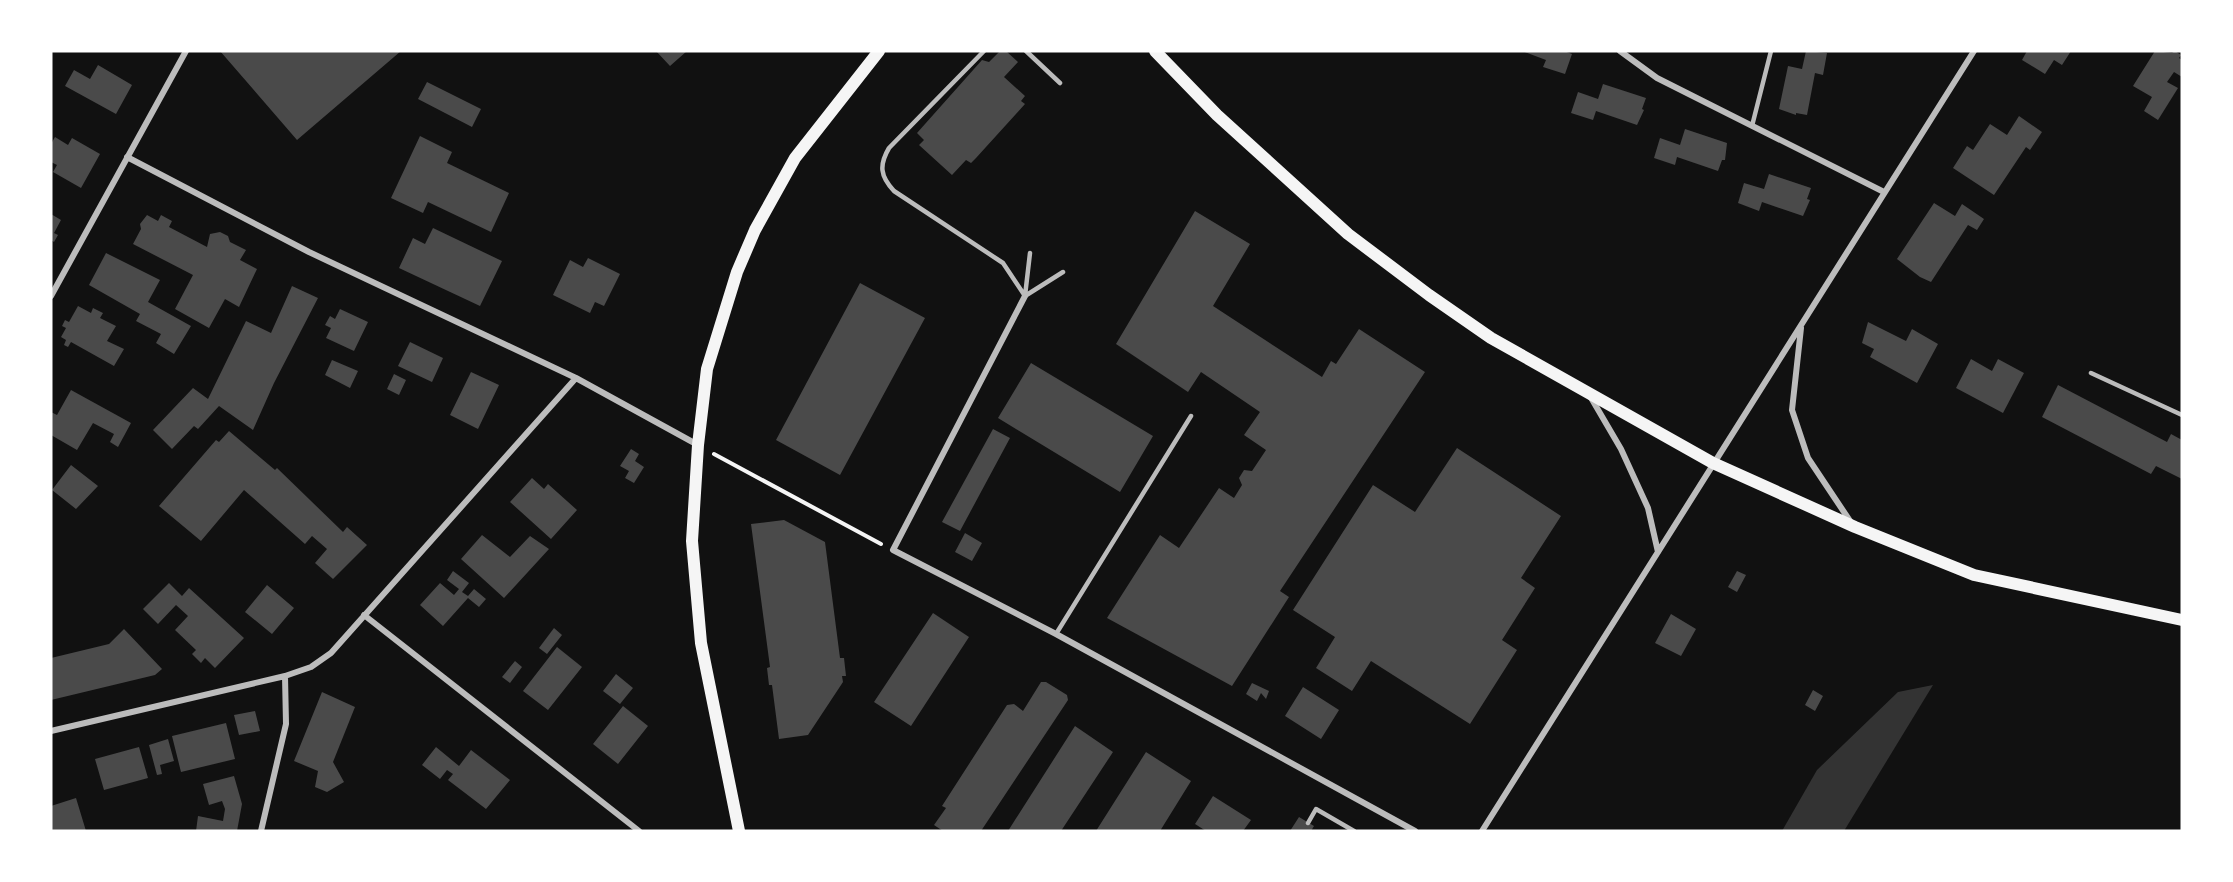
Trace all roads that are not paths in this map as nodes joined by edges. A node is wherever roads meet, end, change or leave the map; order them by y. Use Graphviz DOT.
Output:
graph roads {
  1 [pos="186,51"];
  2 [pos="879,51"];
  3 [pos="984,51"];
  4 [pos="1026,51"];
  5 [pos="1155,51"];
  6 [pos="1620,51"];
  7 [pos="1771,51"];
  8 [pos="1974,51"];
  9 [pos="1060,83"];
  10 [pos="1752,126"];
  11 [pos="127,157"];
  12 [pos="1884,192"];
  13 [pos="1030,253"];
  14 [pos="1063,272"];
  15 [pos="51,296"];
  16 [pos="1024,296"];
  17 [pos="1801,325"];
  18 [pos="2091,373"];
  19 [pos="576,378"];
  20 [pos="1588,393"];
  21 [pos="2182,415"];
  22 [pos="1191,416"];
  23 [pos="698,446"];
  24 [pos="1713,463"];
  25 [pos="1855,527"];
  26 [pos="1658,552"];
  27 [pos="364,615"];
  28 [pos="2182,620"];
  29 [pos="1056,634"];
  30 [pos="285,676"];
  31 [pos="51,731"];
  32 [pos="1308,822"];
  33 [pos="261,831"];
  34 [pos="639,831"];
  35 [pos="739,831"];
  36 [pos="1354,831"];
  37 [pos="1415,831"];
  38 [pos="1482,831"];
  1 -- 11 [label="street"];
  2 -- 23 [label="main road"];
  3 -- 16 [label="lane"];
  4 -- 9 [label="lane"];
  5 -- 20 [label="main road"];
  6 -- 10 [label="street"];
  7 -- 10 [label="lane"];
  8 -- 12 [label="street"];
  10 -- 12 [label="street"];
  11 -- 15 [label="street"];
  11 -- 19 [label="street"];
  12 -- 17 [label="street"];
  13 -- 16 [label="lane"];
  14 -- 16 [label="lane"];
  16 -- 29 [label="street"];
  17 -- 24 [label="street"];
  17 -- 25 [label="street"];
  18 -- 21 [label="lane"];
  19 -- 23 [label="street"];
  19 -- 27 [label="street"];
  20 -- 24 [label="main road"];
  20 -- 26 [label="street"];
  22 -- 29 [label="lane"];
  23 -- 35 [label="main road"];
  24 -- 25 [label="main road"];
  24 -- 26 [label="street"];
  25 -- 28 [label="main road"];
  26 -- 38 [label="street"];
  27 -- 30 [label="street"];
  27 -- 34 [label="street"];
  29 -- 37 [label="street"];
  30 -- 31 [label="street"];
  30 -- 33 [label="street"];
  32 -- 36 [label="lane"];
}
